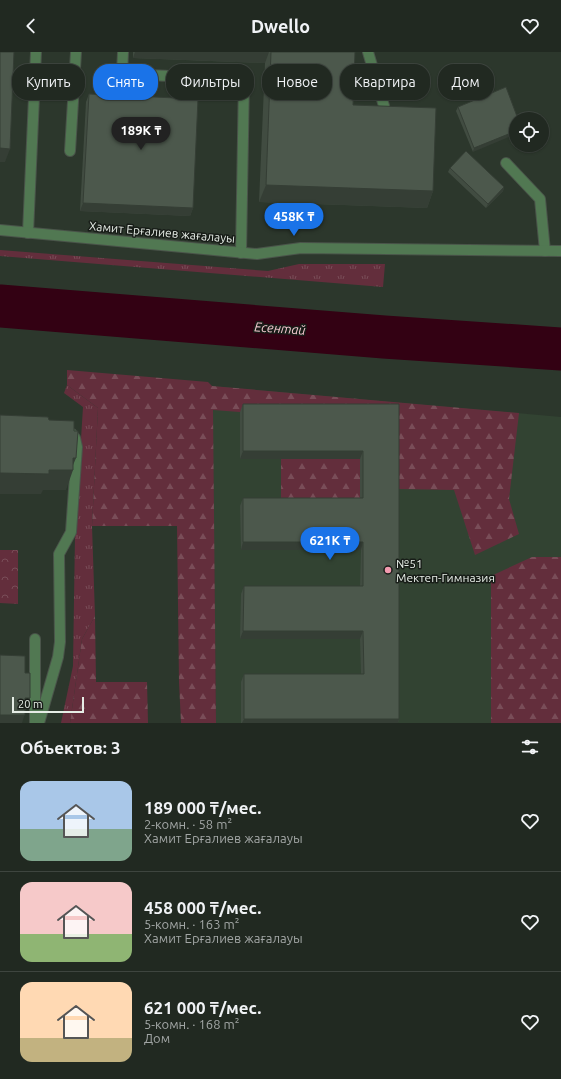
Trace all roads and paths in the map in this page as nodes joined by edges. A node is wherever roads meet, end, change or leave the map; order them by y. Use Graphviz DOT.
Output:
graph roads {
  1 [pos="36,52"];
  2 [pos="76,52"];
  3 [pos="123,52"];
  4 [pos="368,52"];
  5 [pos="384,106"];
  6 [pos="70,151"];
  7 [pos="506,163"];
  8 [pos="0,230"];
  9 [pos="28,233"];
  10 [pos="545,251"];
  11 [pos="561,251"];
  12 [pos="241,253"];
  13 [pos="62,426"];
  14 [pos="35,639"];
  15 [pos="34,723"];
  16 [pos="39,723"];
  1 -- 9 [label="street"];
  2 -- 6 [label="street"];
  3 -- 12 [label="street"];
  4 -- 5 [label="street"];
  7 -- 10 [label="street"];
  8 -- 9 [label="street, Хамит Ерғалиев жағалауы"];
  9 -- 12 [label="street, Хамит Ерғалиев жағалауы"];
  10 -- 11 [label="street, Хамит Ерғалиев жағалауы"];
  10 -- 12 [label="street, Хамит Ерғалиев жағалауы"];
  13 -- 16 [label="street"];
  14 -- 15 [label="street"];
}
